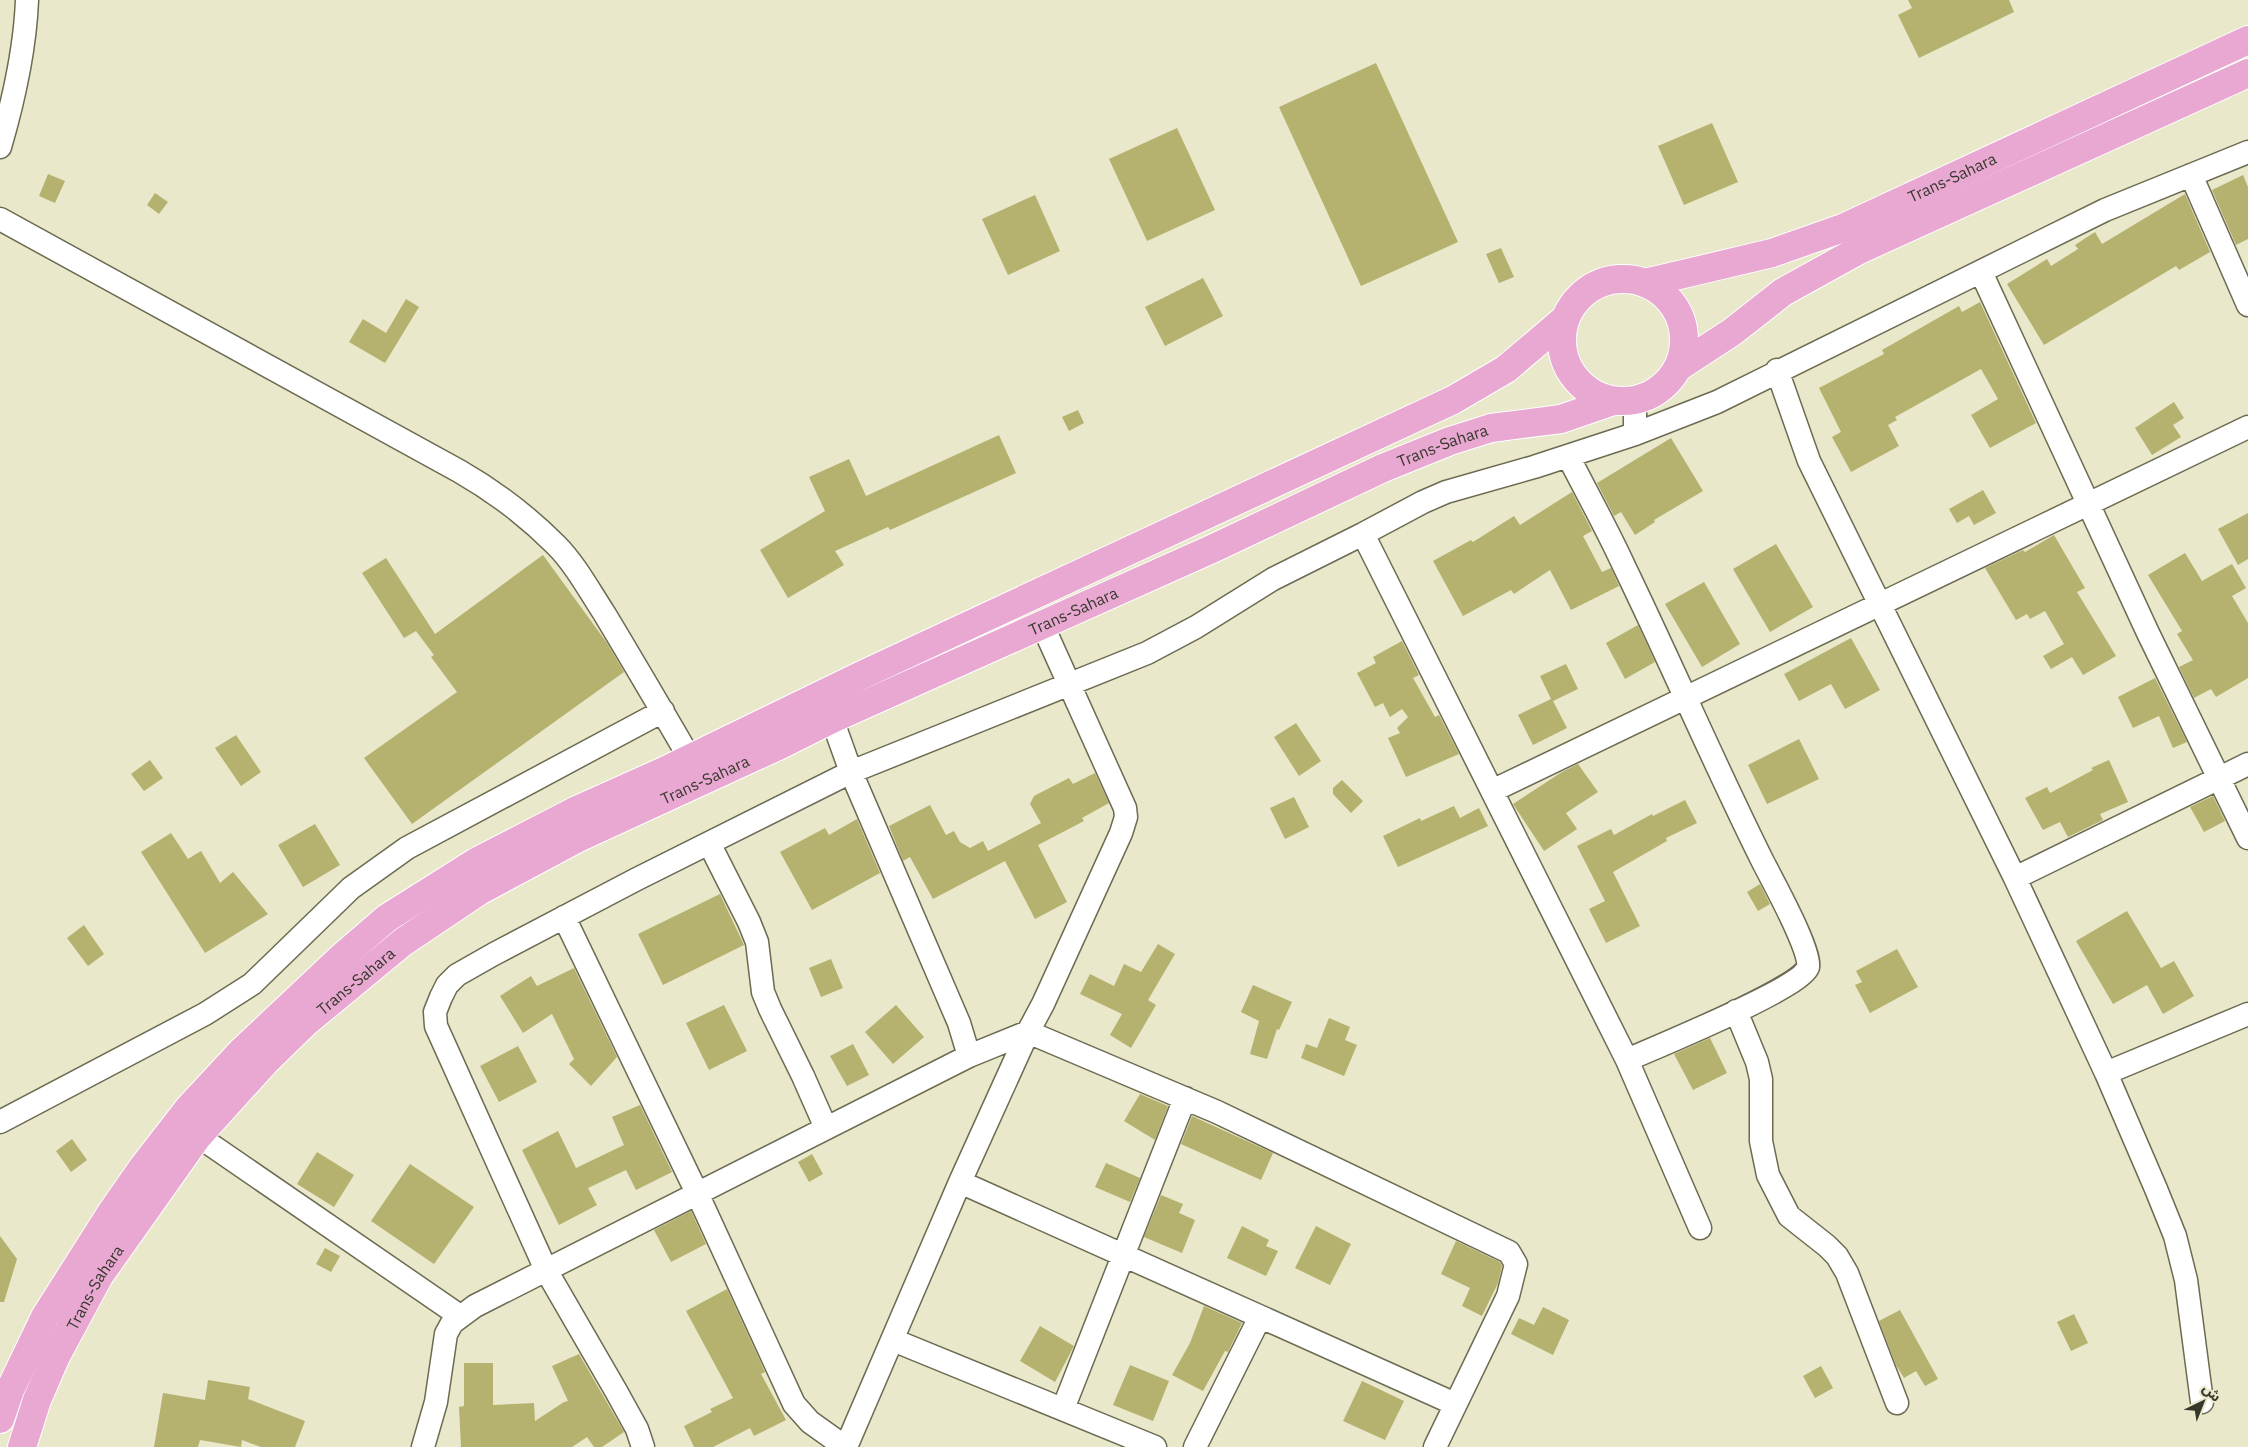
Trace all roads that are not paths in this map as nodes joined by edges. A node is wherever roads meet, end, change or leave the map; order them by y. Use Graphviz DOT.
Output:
graph roads {
  1 [pos="27,0"];
  2 [pos="2248,40"];
  3 [pos="2248,73"];
  4 [pos="0,147"];
  5 [pos="2248,152"];
  6 [pos="2191,175"];
  7 [pos="0,219"];
  8 [pos="1981,272"];
  9 [pos="1645,283"];
  10 [pos="2248,305"];
  11 [pos="1565,319"];
  12 [pos="1680,366"];
  13 [pos="1777,370"];
  14 [pos="1624,401"];
  15 [pos="2248,427"];
  16 [pos="1635,434"];
  17 [pos="1568,456"];
  18 [pos="2089,504"];
  19 [pos="1363,534"];
  20 [pos="1880,604"];
  21 [pos="1042,624"];
  22 [pos="1068,684"];
  23 [pos="1685,699"];
  24 [pos="663,711"];
  25 [pos="832,719"];
  26 [pos="689,757"];
  27 [pos="2248,764"];
  28 [pos="851,772"];
  29 [pos="2219,779"];
  30 [pos="1492,791"];
  31 [pos="2248,838"];
  32 [pos="709,843"];
  33 [pos="2015,878"];
  34 [pos="564,917"];
  35 [pos="1736,1011"];
  36 [pos="2248,1014"];
  37 [pos="1028,1032"];
  38 [pos="969,1056"];
  39 [pos="1627,1060"];
  40 [pos="2106,1073"];
  41 [pos="1185,1098"];
  42 [pos="0,1122"];
  43 [pos="826,1128"];
  44 [pos="198,1136"];
  45 [pos="960,1182"];
  46 [pos="697,1193"];
  47 [pos="1700,1228"];
  48 [pos="1124,1255"];
  49 [pos="546,1270"];
  50 [pos="460,1316"];
  51 [pos="1260,1317"];
  52 [pos="893,1340"];
  53 [pos="2202,1402"];
  54 [pos="1897,1403"];
  55 [pos="1455,1404"];
  56 [pos="1063,1409"];
  57 [pos="0,1419"];
  58 [pos="22,1447"];
  59 [pos="423,1447"];
  60 [pos="643,1447"];
  61 [pos="845,1447"];
  62 [pos="1155,1447"];
  63 [pos="1195,1447"];
  64 [pos="1435,1447"];
  1 -- 4 [label="street"];
  2 -- 9 [label="highway, Trans-Sahara"];
  3 -- 12 [label="highway, Trans-Sahara"];
  5 -- 6 [label="street"];
  6 -- 8 [label="street"];
  6 -- 10 [label="street"];
  7 -- 24 [label="street"];
  8 -- 13 [label="street"];
  8 -- 18 [label="street"];
  9 -- 11 [label="highway"];
  9 -- 12 [label="highway"];
  11 -- 14 [label="highway"];
  11 -- 26 [label="highway, Trans-Sahara"];
  12 -- 14 [label="highway"];
  13 -- 16 [label="street"];
  13 -- 20 [label="street"];
  14 -- 16 [label="street"];
  14 -- 21 [label="highway, Trans-Sahara"];
  15 -- 18 [label="street"];
  16 -- 17 [label="street"];
  17 -- 19 [label="street"];
  17 -- 23 [label="street"];
  18 -- 20 [label="street"];
  18 -- 29 [label="street"];
  19 -- 22 [label="street"];
  19 -- 30 [label="street"];
  20 -- 23 [label="street"];
  20 -- 33 [label="street"];
  21 -- 22 [label="street"];
  21 -- 25 [label="highway, Trans-Sahara"];
  22 -- 28 [label="street"];
  22 -- 37 [label="street"];
  23 -- 30 [label="street"];
  23 -- 35 [label="street"];
  24 -- 26 [label="street"];
  24 -- 42 [label="street"];
  25 -- 28 [label="street"];
  25 -- 44 [label="highway, Trans-Sahara"];
  26 -- 57 [label="highway, Trans-Sahara"];
  27 -- 29 [label="street"];
  28 -- 32 [label="street"];
  28 -- 38 [label="street"];
  29 -- 31 [label="street"];
  29 -- 33 [label="street"];
  30 -- 39 [label="street"];
  32 -- 34 [label="street"];
  32 -- 43 [label="street"];
  33 -- 40 [label="street"];
  34 -- 46 [label="street"];
  34 -- 49 [label="street"];
  35 -- 39 [label="street"];
  35 -- 54 [label="street"];
  36 -- 40 [label="street"];
  37 -- 38 [label="street"];
  37 -- 41 [label="street"];
  37 -- 45 [label="street"];
  38 -- 43 [label="street"];
  39 -- 47 [label="street"];
  40 -- 53 [label="street"];
  41 -- 48 [label="street"];
  41 -- 55 [label="street"];
  43 -- 46 [label="street"];
  44 -- 50 [label="street"];
  44 -- 58 [label="highway, Trans-Sahara"];
  45 -- 48 [label="street"];
  45 -- 52 [label="street"];
  46 -- 49 [label="street"];
  46 -- 61 [label="street"];
  48 -- 51 [label="street"];
  48 -- 56 [label="street"];
  49 -- 50 [label="street"];
  49 -- 60 [label="street"];
  50 -- 59 [label="street"];
  51 -- 55 [label="street"];
  51 -- 63 [label="street"];
  52 -- 56 [label="street"];
  52 -- 61 [label="street"];
  55 -- 64 [label="street"];
  56 -- 62 [label="street"];
}
